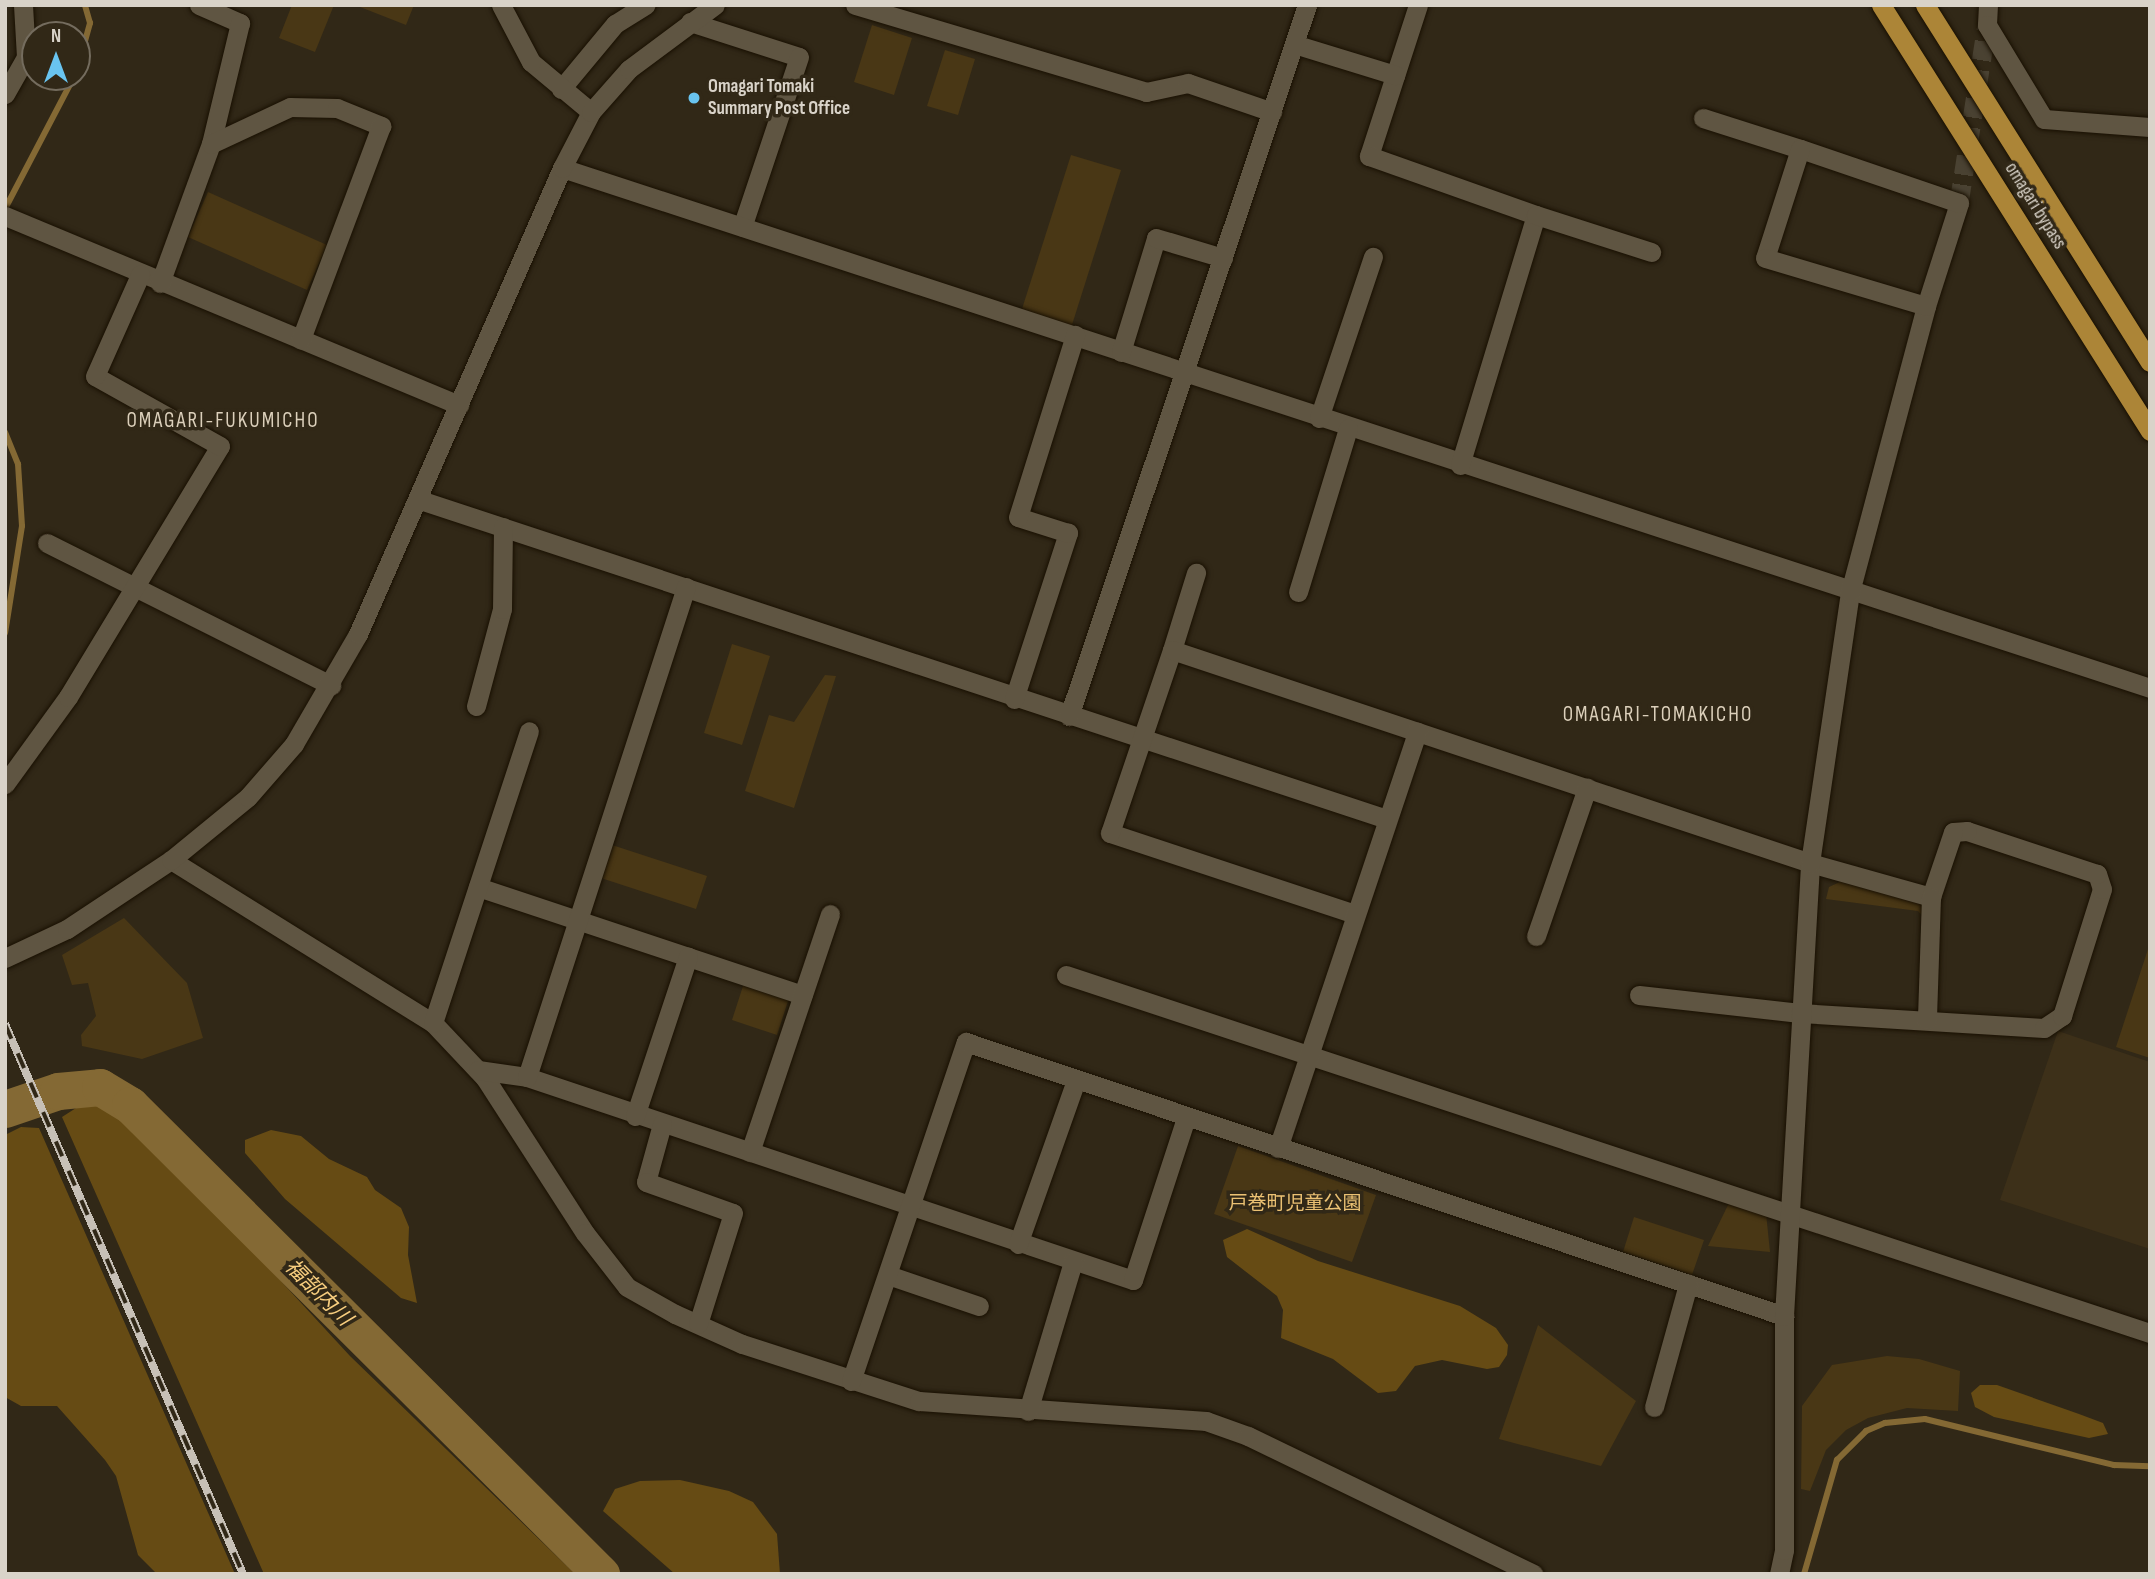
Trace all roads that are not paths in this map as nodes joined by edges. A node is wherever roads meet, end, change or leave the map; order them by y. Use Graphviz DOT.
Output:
graph roads {
  1 [pos="23,5"];
  2 [pos="200,5"];
  3 [pos="501,5"];
  4 [pos="645,5"];
  5 [pos="715,5"];
  6 [pos="855,5"];
  7 [pos="1307,5"];
  8 [pos="1418,5"];
  9 [pos="1881,5"];
  10 [pos="1925,5"];
  11 [pos="1987,5"];
  12 [pos="690,22"];
  13 [pos="1294,44"];
  14 [pos="1395,75"];
  15 [pos="561,89"];
  16 [pos="5,94"];
  17 [pos="1272,111"];
  18 [pos="591,112"];
  19 [pos="1703,118"];
  20 [pos="2150,127"];
  21 [pos="211,144"];
  22 [pos="1800,149"];
  23 [pos="562,168"];
  24 [pos="1536,215"];
  25 [pos="5,216"];
  26 [pos="742,227"];
  27 [pos="1651,252"];
  28 [pos="1373,257"];
  29 [pos="1223,258"];
  30 [pos="140,275"];
  31 [pos="160,283"];
  32 [pos="1926,306"];
  33 [pos="1075,335"];
  34 [pos="301,339"];
  35 [pos="1121,352"];
  36 [pos="2150,362"];
  37 [pos="1184,374"];
  38 [pos="459,405"];
  39 [pos="1320,418"];
  40 [pos="1348,428"];
  41 [pos="2150,432"];
  42 [pos="1460,465"];
  43 [pos="419,499"];
  44 [pos="503,527"];
  45 [pos="47,543"];
  46 [pos="1196,573"];
  47 [pos="135,587"];
  48 [pos="686,587"];
  49 [pos="1298,592"];
  50 [pos="1850,592"];
  51 [pos="1172,650"];
  52 [pos="331,685"];
  53 [pos="2150,688"];
  54 [pos="1014,699"];
  55 [pos="476,706"];
  56 [pos="1069,716"];
  57 [pos="529,731"];
  58 [pos="1417,732"];
  59 [pos="1140,738"];
  60 [pos="5,784"];
  61 [pos="1587,788"];
  62 [pos="1387,819"];
  63 [pos="171,860"];
  64 [pos="1810,863"];
  65 [pos="478,887"];
  66 [pos="1931,897"];
  67 [pos="830,914"];
  68 [pos="1355,914"];
  69 [pos="578,921"];
  70 [pos="1536,936"];
  71 [pos="688,957"];
  72 [pos="5,958"];
  73 [pos="1066,975"];
  74 [pos="802,995"];
  75 [pos="1639,995"];
  76 [pos="1800,1013"];
  77 [pos="1927,1020"];
  78 [pos="433,1023"];
  79 [pos="1308,1055"];
  80 [pos="478,1070"];
  81 [pos="527,1077"];
  82 [pos="1076,1080"];
  83 [pos="635,1116"];
  84 [pos="1186,1118"];
  85 [pos="662,1124"];
  86 [pos="1278,1147"];
  87 [pos="750,1152"];
  88 [pos="910,1208"];
  89 [pos="1791,1214"];
  90 [pos="1018,1244"];
  91 [pos="1073,1262"];
  92 [pos="888,1275"];
  93 [pos="1688,1284"];
  94 [pos="979,1306"];
  95 [pos="1784,1316"];
  96 [pos="698,1324"];
  97 [pos="2150,1333"];
  98 [pos="851,1381"];
  99 [pos="1654,1407"];
  100 [pos="1028,1410"];
  101 [pos="1533,1574"];
  102 [pos="1779,1574"];
  1 -- 16 [label="street"];
  2 -- 21 [label="street"];
  3 -- 15 [label="street"];
  4 -- 15 [label="street"];
  5 -- 12 [label="street"];
  6 -- 17 [label="street"];
  7 -- 13 [label="street"];
  8 -- 14 [label="street"];
  9 -- 41 [label="highway, omagari bypass"];
  10 -- 36 [label="highway, omagari bypass"];
  11 -- 20 [label="street"];
  12 -- 18 [label="street"];
  12 -- 26 [label="street"];
  13 -- 14 [label="street"];
  13 -- 17 [label="street"];
  14 -- 24 [label="street"];
  15 -- 18 [label="street"];
  17 -- 29 [label="street"];
  18 -- 23 [label="street"];
  19 -- 22 [label="street"];
  21 -- 31 [label="street"];
  21 -- 34 [label="street"];
  22 -- 32 [label="street"];
  22 -- 32 [label="street"];
  23 -- 26 [label="street"];
  23 -- 38 [label="street"];
  24 -- 27 [label="street"];
  24 -- 42 [label="street"];
  25 -- 30 [label="street"];
  26 -- 33 [label="street"];
  28 -- 39 [label="street"];
  29 -- 35 [label="street"];
  29 -- 37 [label="street"];
  30 -- 31 [label="street"];
  30 -- 47 [label="street"];
  31 -- 34 [label="street"];
  32 -- 50 [label="street"];
  33 -- 35 [label="street"];
  33 -- 54 [label="street"];
  34 -- 38 [label="street"];
  35 -- 37 [label="street"];
  37 -- 39 [label="street"];
  37 -- 56 [label="street"];
  38 -- 43 [label="street"];
  39 -- 40 [label="street"];
  40 -- 42 [label="street"];
  40 -- 49 [label="street"];
  42 -- 50 [label="street"];
  43 -- 44 [label="street"];
  43 -- 52 [label="street"];
  44 -- 48 [label="street"];
  44 -- 55 [label="street"];
  45 -- 47 [label="street"];
  46 -- 51 [label="street"];
  47 -- 52 [label="street"];
  47 -- 60 [label="street"];
  48 -- 54 [label="street"];
  48 -- 69 [label="street"];
  50 -- 53 [label="street"];
  50 -- 64 [label="street"];
  51 -- 58 [label="street"];
  51 -- 59 [label="street"];
  52 -- 63 [label="street"];
  54 -- 56 [label="street"];
  56 -- 59 [label="street"];
  57 -- 65 [label="street"];
  58 -- 61 [label="street"];
  58 -- 62 [label="street"];
  59 -- 62 [label="street"];
  59 -- 68 [label="street"];
  61 -- 64 [label="street"];
  61 -- 70 [label="street"];
  62 -- 68 [label="street"];
  63 -- 72 [label="street"];
  63 -- 78 [label="street"];
  64 -- 66 [label="street"];
  64 -- 76 [label="street"];
  65 -- 69 [label="street"];
  65 -- 78 [label="street"];
  66 -- 77 [label="street"];
  66 -- 77 [label="street"];
  67 -- 74 [label="street"];
  68 -- 79 [label="street"];
  69 -- 71 [label="street"];
  69 -- 81 [label="street"];
  71 -- 74 [label="street"];
  71 -- 83 [label="street"];
  73 -- 79 [label="street"];
  74 -- 87 [label="street"];
  75 -- 76 [label="street"];
  76 -- 77 [label="street"];
  76 -- 89 [label="street"];
  78 -- 80 [label="street"];
  79 -- 86 [label="street"];
  79 -- 89 [label="street"];
  80 -- 81 [label="street"];
  80 -- 96 [label="street"];
  81 -- 83 [label="street"];
  82 -- 84 [label="street"];
  82 -- 88 [label="street"];
  82 -- 90 [label="street"];
  83 -- 85 [label="street"];
  84 -- 86 [label="street"];
  84 -- 91 [label="street"];
  85 -- 87 [label="street"];
  85 -- 96 [label="street"];
  86 -- 93 [label="street"];
  87 -- 88 [label="street"];
  88 -- 90 [label="street"];
  88 -- 92 [label="street"];
  89 -- 95 [label="street"];
  89 -- 97 [label="street"];
  90 -- 91 [label="street"];
  91 -- 100 [label="street"];
  92 -- 94 [label="street"];
  92 -- 98 [label="street"];
  93 -- 95 [label="street"];
  93 -- 99 [label="street"];
  95 -- 102 [label="street"];
  96 -- 98 [label="street"];
  98 -- 100 [label="street"];
  100 -- 101 [label="street"];
}
